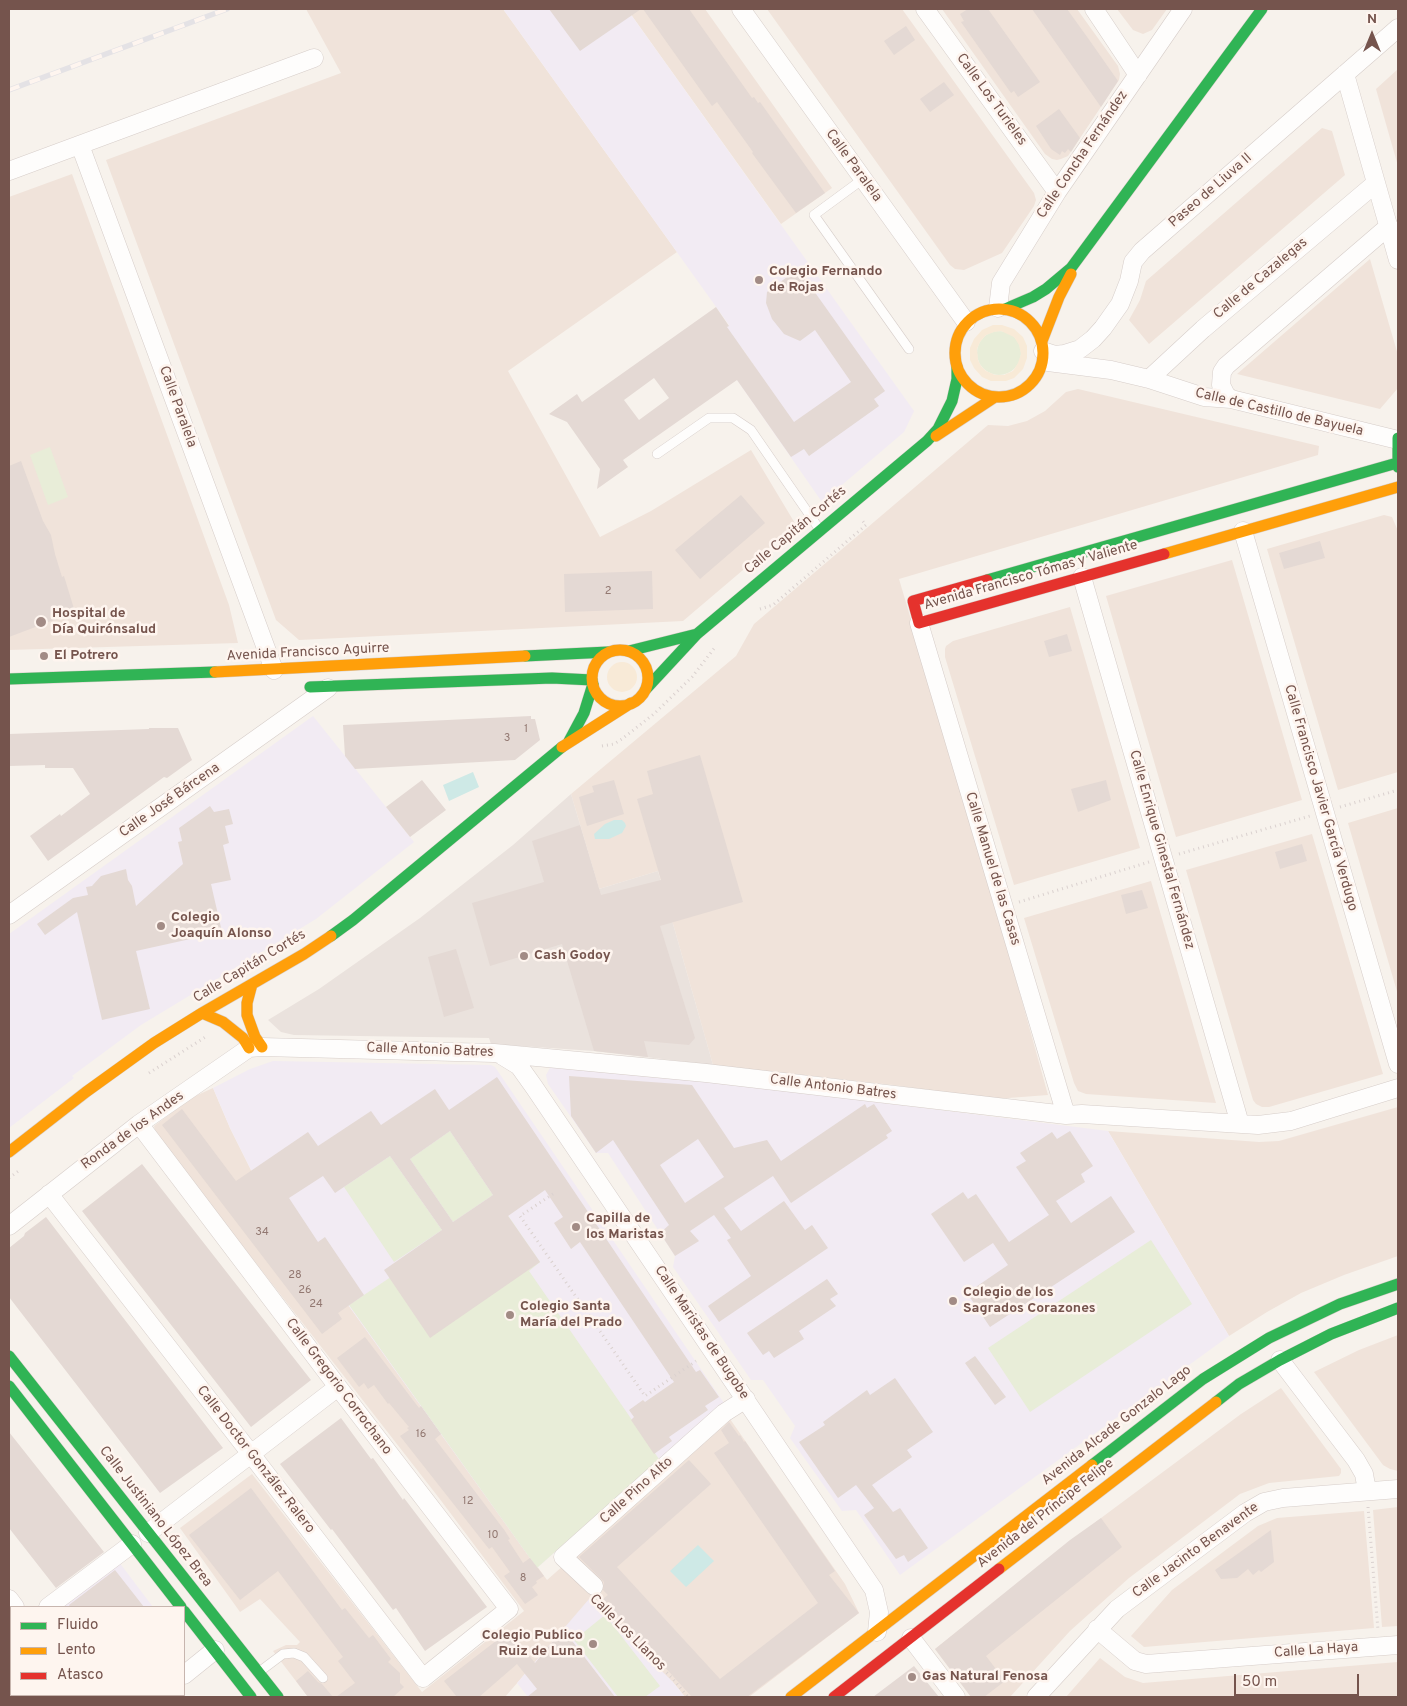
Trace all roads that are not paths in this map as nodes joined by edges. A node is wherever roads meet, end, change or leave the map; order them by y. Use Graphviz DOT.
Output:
graph roads {
  1 [pos="741,9"];
  2 [pos="924,9"];
  3 [pos="1094,9"];
  4 [pos="1183,9"];
  5 [pos="1262,9"];
  6 [pos="1398,28"];
  7 [pos="314,58"];
  8 [pos="1138,74"];
  9 [pos="1345,74"];
  10 [pos="80,145"];
  11 [pos="9,171"];
  12 [pos="863,180"];
  13 [pos="1376,182"];
  14 [pos="1057,192"];
  15 [pos="1389,226"];
  16 [pos="1082,256"];
  17 [pos="1398,260"];
  18 [pos="1002,308"];
  19 [pos="966,322"];
  20 [pos="909,350"];
  21 [pos="1042,351"];
  22 [pos="957,367"];
  23 [pos="1149,379"];
  24 [pos="995,397"];
  25 [pos="1231,399"];
  26 [pos="1398,439"];
  27 [pos="915,451"];
  28 [pos="657,454"];
  29 [pos="1398,465"];
  30 [pos="1398,487"];
  31 [pos="820,530"];
  32 [pos="1243,531"];
  33 [pos="1082,577"];
  34 [pos="919,623"];
  35 [pos="697,634"];
  36 [pos="629,651"];
  37 [pos="608,652"];
  38 [pos="274,670"];
  39 [pos="9,679"];
  40 [pos="592,682"];
  41 [pos="330,686"];
  42 [pos="301,687"];
  43 [pos="646,689"];
  44 [pos="631,703"];
  45 [pos="569,741"];
  46 [pos="9,915"];
  47 [pos="252,984"];
  48 [pos="202,1013"];
  49 [pos="256,1048"];
  50 [pos="494,1053"];
  51 [pos="1398,1064"];
  52 [pos="1398,1088"];
  53 [pos="1066,1115"];
  54 [pos="138,1124"];
  55 [pos="1240,1124"];
  56 [pos="9,1152"];
  57 [pos="49,1194"];
  58 [pos="9,1226"];
  59 [pos="1398,1284"];
  60 [pos="1398,1308"];
  61 [pos="9,1356"];
  62 [pos="1280,1360"];
  63 [pos="9,1386"];
  64 [pos="338,1387"];
  65 [pos="746,1399"];
  66 [pos="251,1454"];
  67 [pos="1398,1489"];
  68 [pos="1367,1491"];
  69 [pos="148,1533"];
  70 [pos="132,1544"];
  71 [pos="594,1593"];
  72 [pos="49,1606"];
  73 [pos="180,1606"];
  74 [pos="185,1612"];
  75 [pos="1097,1629"];
  76 [pos="877,1632"];
  77 [pos="911,1638"];
  78 [pos="470,1640"];
  79 [pos="1398,1644"];
  80 [pos="214,1650"];
  81 [pos="259,1673"];
  82 [pos="185,1674"];
  83 [pos="323,1678"];
  84 [pos="252,1697"];
  85 [pos="278,1697"];
  86 [pos="791,1697"];
  87 [pos="834,1697"];
  88 [pos="956,1697"];
  89 [pos="1036,1697"];
  1 -- 12 [label="street, Calle Paralela"];
  2 -- 14 [label="street, Calle Los Turieles"];
  3 -- 8 [label="street"];
  4 -- 8 [label="street, Calle Concha Fernández"];
  5 -- 16 [label="main road"];
  6 -- 9 [label="street, Paseo de Liuva II"];
  7 -- 10 [label="street"];
  8 -- 14 [label="street, Calle Concha Fernández"];
  9 -- 13 [label="street"];
  9 -- 21 [label="street, Paseo de Liuva II"];
  10 -- 11 [label="street"];
  10 -- 38 [label="street, Calle Paralela"];
  12 -- 19 [label="street, Calle Paralela"];
  12 -- 20 [label="lane"];
  13 -- 15 [label="street"];
  13 -- 23 [label="street, Calle de Cazalegas"];
  14 -- 18 [label="street, Calle Concha Fernández"];
  15 -- 17 [label="street"];
  15 -- 25 [label="street"];
  16 -- 18 [label="main road"];
  16 -- 21 [label="main road, Calle Capitán Cortés"];
  18 -- 19 [label="main road"];
  18 -- 21 [label="main road"];
  19 -- 22 [label="main road, Calle Capitán Cortés"];
  21 -- 23 [label="street, Calle de Castillo de Bayuela"];
  21 -- 24 [label="main road, Calle Capitán Cortés"];
  22 -- 24 [label="main road"];
  22 -- 27 [label="main road, Calle Capitán Cortés"];
  23 -- 25 [label="street, Calle de Castillo de Bayuela"];
  24 -- 27 [label="main road, Calle Capitán Cortés"];
  25 -- 26 [label="street, Calle de Castillo de Bayuela"];
  26 -- 29 [label="main road"];
  27 -- 31 [label="main road, Calle Capitán Cortés"];
  28 -- 31 [label="lane"];
  29 -- 34 [label="main road, Avenida Francisco Tómas y Valiente"];
  30 -- 32 [label="main road, Avenida Francisco Tómas y Valiente"];
  31 -- 35 [label="main road, Calle Capitán Cortés"];
  32 -- 33 [label="main road, Avenida Francisco Tómas y Valiente"];
  32 -- 51 [label="street, Calle Francisco Javier García Verdugo"];
  33 -- 34 [label="main road, Avenida Francisco Tómas y Valiente"];
  33 -- 55 [label="street, Calle Enrique Ginestal Fernández"];
  34 -- 53 [label="street, Calle Manuel de las Casas"];
  35 -- 36 [label="main road, Calle Capitán Cortés"];
  35 -- 43 [label="main road, Calle Capitán Cortés"];
  36 -- 37 [label="main road, Calle Capitán Cortés"];
  36 -- 43 [label="main road"];
  37 -- 38 [label="main road, Avenida Francisco Aguirre"];
  37 -- 40 [label="main road, Calle Capitán Cortés"];
  38 -- 39 [label="main road, Avenida Francisco Aguirre"];
  40 -- 41 [label="main road"];
  40 -- 44 [label="main road"];
  40 -- 45 [label="main road, Calle Capitán Cortés"];
  41 -- 42 [label="main road"];
  41 -- 46 [label="street, Calle José Bárcena"];
  43 -- 44 [label="main road, Calle Capitán Cortés"];
  44 -- 45 [label="main road, Calle Capitán Cortés"];
  45 -- 47 [label="main road, Calle Capitán Cortés"];
  47 -- 48 [label="main road, Calle Capitán Cortés"];
  47 -- 49 [label="main road"];
  48 -- 49 [label="main road"];
  48 -- 56 [label="main road, Calle Capitán Cortés"];
  49 -- 50 [label="street, Calle Antonio Batres"];
  49 -- 54 [label="street, Ronda de los Andes"];
  50 -- 53 [label="street, Calle Antonio Batres"];
  50 -- 65 [label="street, Calle Maristas de Bugobe"];
  52 -- 55 [label="street, Calle Antonio Batres"];
  53 -- 55 [label="street, Calle Antonio Batres"];
  54 -- 57 [label="street, Ronda de los Andes"];
  54 -- 64 [label="street, Calle Gregorio Corrochano"];
  57 -- 58 [label="street, Ronda de los Andes"];
  57 -- 66 [label="street, Calle Doctor González Ralero"];
  59 -- 76 [label="main road, Avenida Alcade Gonzalo Lago"];
  60 -- 62 [label="main road"];
  61 -- 69 [label="main road, Calle Justiniano López Brea"];
  62 -- 68 [label="street"];
  62 -- 77 [label="main road, Avenida del Príncipe Felipe"];
  63 -- 70 [label="main road"];
  64 -- 66 [label="street"];
  64 -- 78 [label="street, Calle Gregorio Corrochano"];
  65 -- 71 [label="street, Calle Pino Alto"];
  65 -- 76 [label="street, Calle Maristas de Bugobe"];
  66 -- 69 [label="street"];
  66 -- 78 [label="street, Calle Doctor González Ralero"];
  67 -- 68 [label="street, Calle Jacinto Benavente"];
  68 -- 75 [label="street, Calle Jacinto Benavente"];
  69 -- 81 [label="main road, Calle Justiniano López Brea"];
  70 -- 72 [label="street"];
  70 -- 73 [label="main road"];
  74 -- 80 [label="main road"];
  75 -- 79 [label="street, Calle La Haya"];
  75 -- 89 [label="street, Calle Jacinto Benavente"];
  76 -- 86 [label="main road"];
  77 -- 87 [label="main road, Avenida del Príncipe Felipe"];
  77 -- 88 [label="street"];
  80 -- 82 [label="street"];
  80 -- 84 [label="main road"];
  81 -- 83 [label="lane"];
  81 -- 85 [label="main road, Calle Justiniano López Brea"];
}
